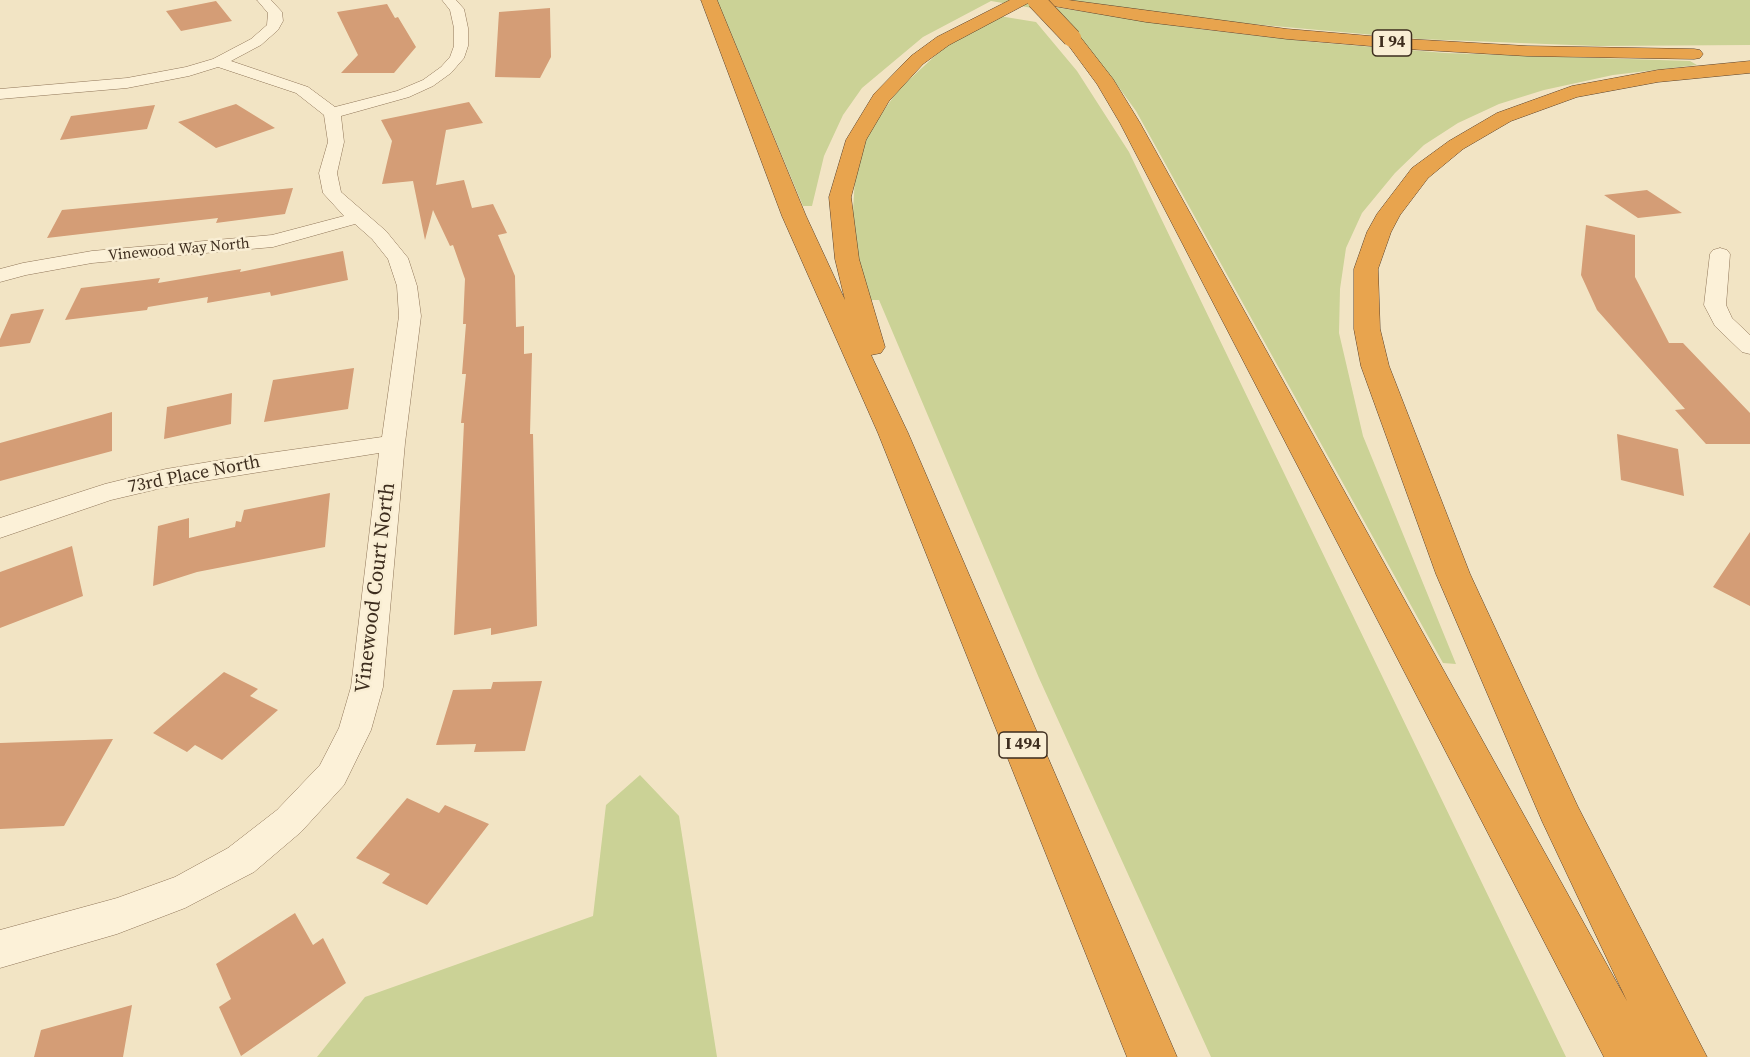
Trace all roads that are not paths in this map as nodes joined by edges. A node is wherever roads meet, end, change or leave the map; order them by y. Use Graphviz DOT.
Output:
graph roads {
  1 [pos="264,0"];
  2 [pos="449,0"];
  3 [pos="709,0"];
  4 [pos="1023,0"];
  5 [pos="1036,0"];
  6 [pos="1750,54"];
  7 [pos="218,62"];
  8 [pos="1750,68"];
  9 [pos="0,94"];
  10 [pos="332,113"];
  11 [pos="357,218"];
  12 [pos="1720,254"];
  13 [pos="0,276"];
  14 [pos="1750,347"];
  15 [pos="893,433"];
  16 [pos="393,443"];
  17 [pos="0,528"];
  18 [pos="0,949"];
  19 [pos="1152,1057"];
  20 [pos="1631,1057"];
  21 [pos="1682,1057"];
  1 -- 7 [label="street"];
  2 -- 10 [label="street"];
  3 -- 15 [label="highway"];
  4 -- 15 [label="highway"];
  5 -- 6 [label="highway, I 94"];
  5 -- 20 [label="highway, bridge"];
  7 -- 9 [label="street"];
  7 -- 10 [label="street"];
  8 -- 21 [label="highway"];
  10 -- 11 [label="street, Vinewood Court North"];
  11 -- 13 [label="street, Vinewood Way North"];
  11 -- 16 [label="street, Vinewood Court North"];
  12 -- 14 [label="street"];
  15 -- 19 [label="highway, I 494"];
  16 -- 17 [label="street, 73rd Place North"];
  16 -- 18 [label="street, Vinewood Court North"];
}
